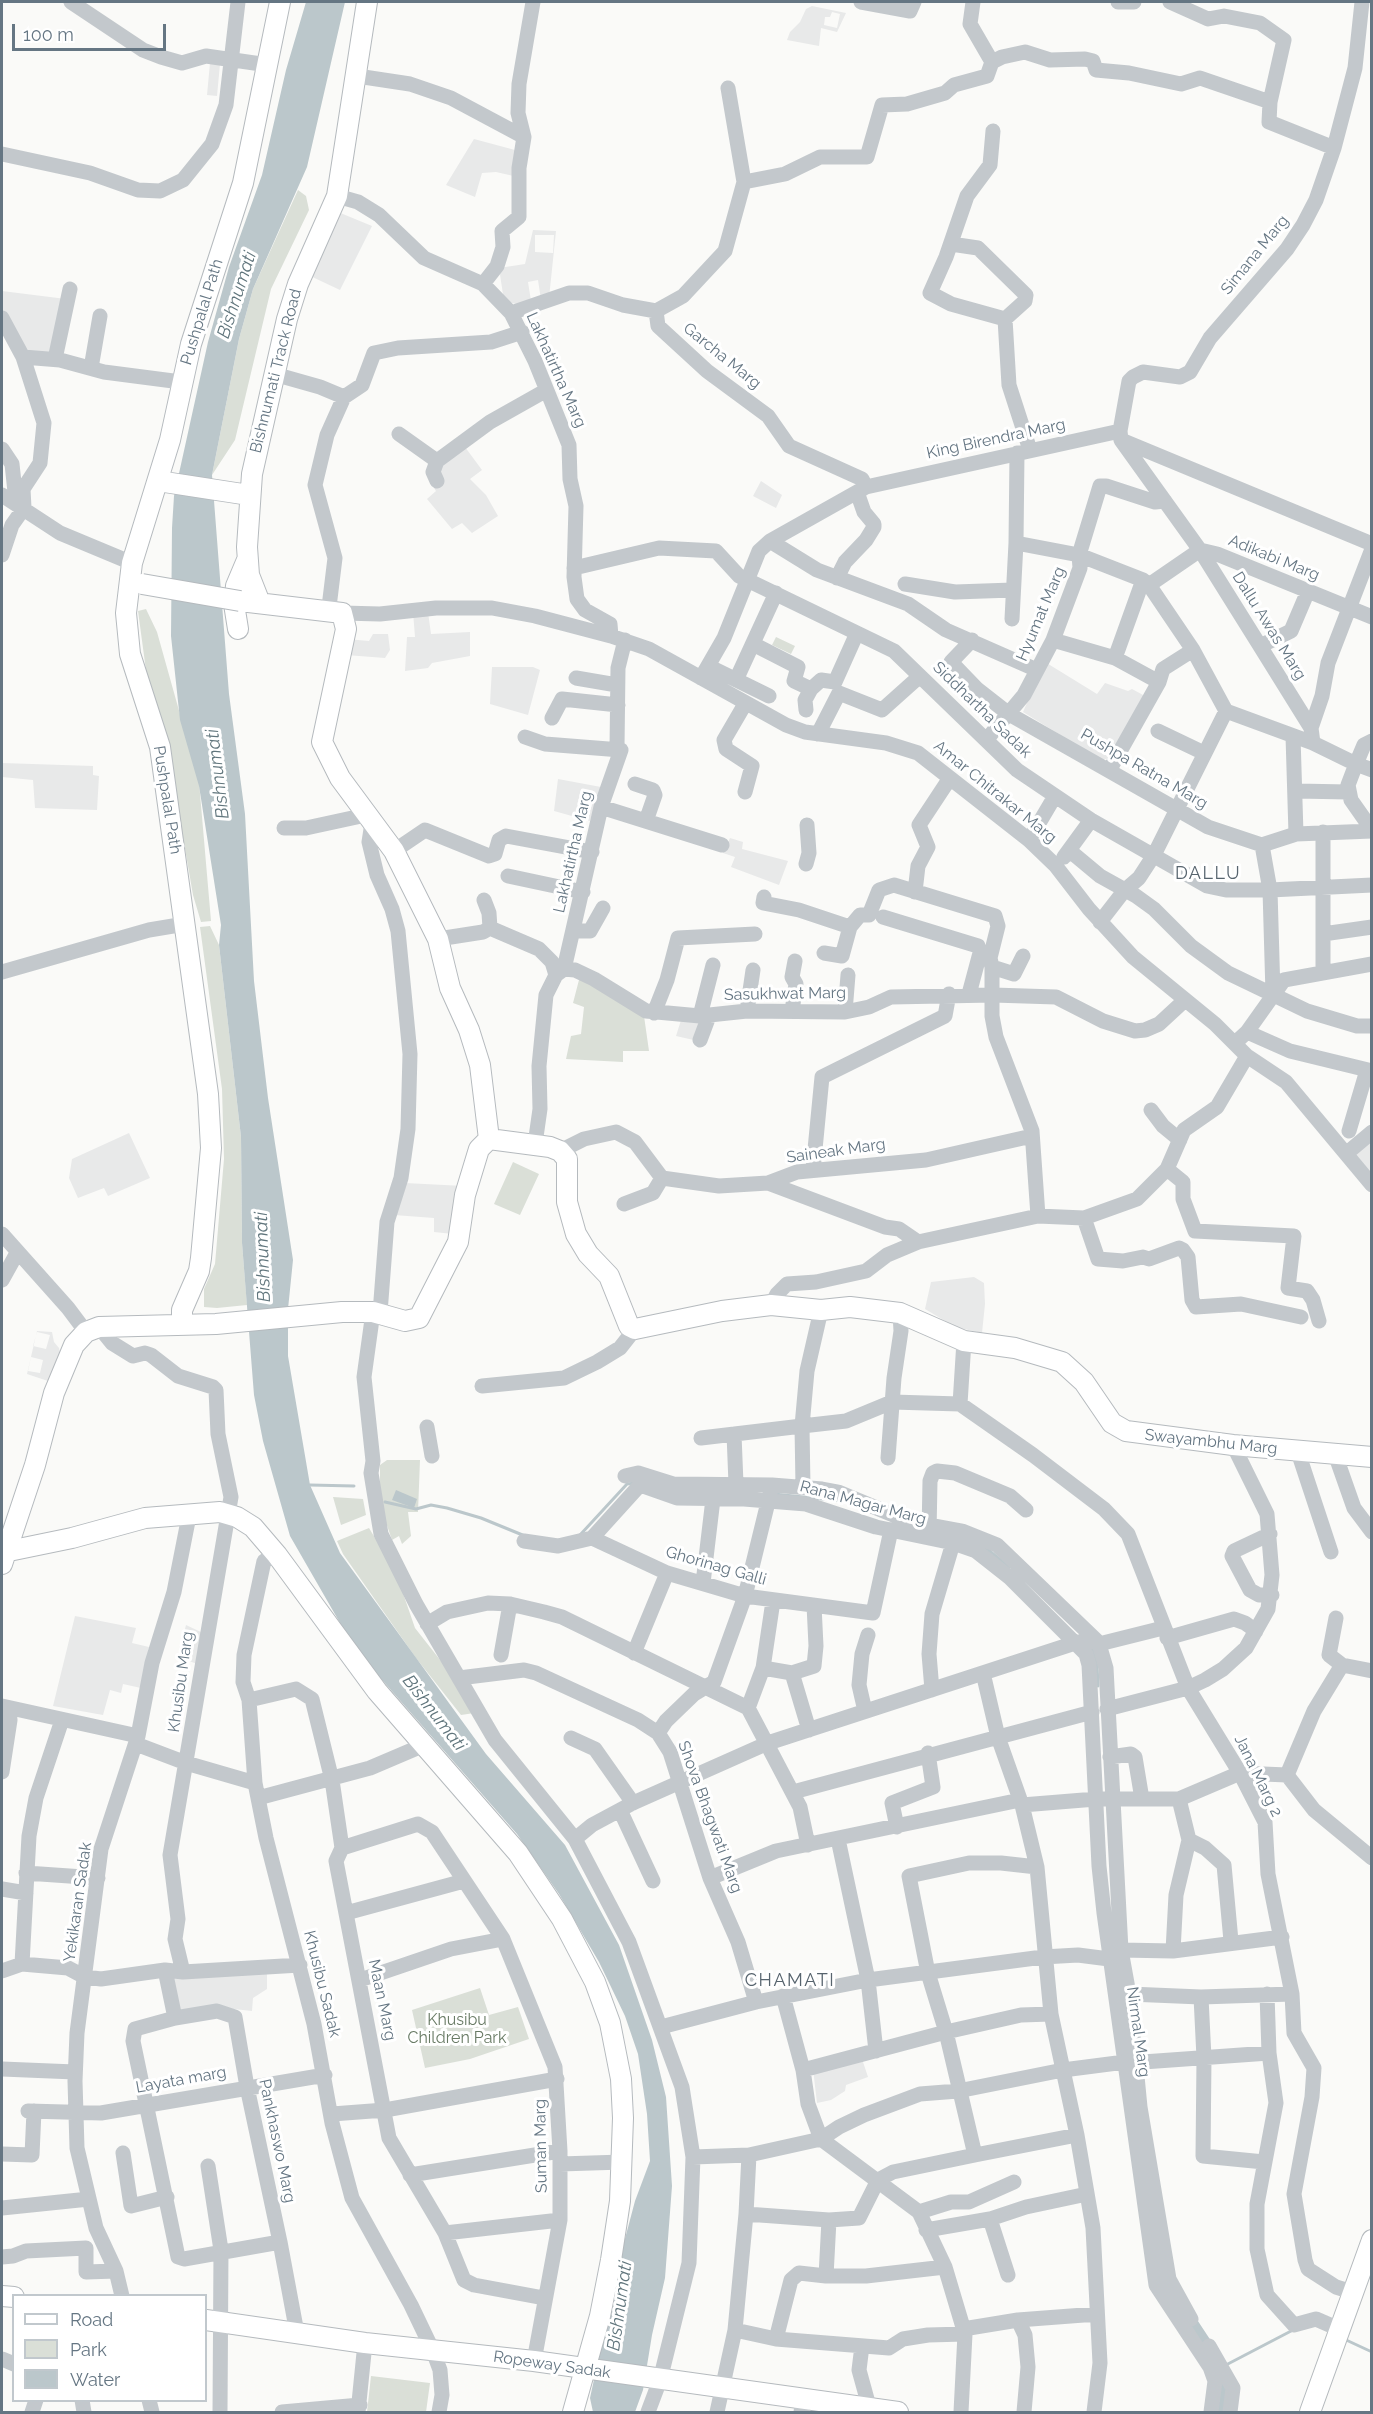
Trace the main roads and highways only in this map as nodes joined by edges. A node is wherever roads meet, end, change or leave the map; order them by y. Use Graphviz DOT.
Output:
graph roads {
  1 [pos="280,2"];
  2 [pos="367,2"];
  3 [pos="162,481"];
  4 [pos="249,495"];
  5 [pos="248,559"];
  6 [pos="135,584"];
  7 [pos="260,603"];
  8 [pos="238,629"];
  9 [pos="489,1139"];
  10 [pos="182,1325"];
  11 [pos="1371,1457"];
  12 [pos="2,1556"];
  13 [pos="1371,2240"];
  14 [pos="212,2322"];
  15 [pos="589,2370"];
  16 [pos="802,2406"];
  17 [pos="573,2412"];
  18 [pos="891,2412"];
  19 [pos="1310,2412"];
  1 -- 3 [label="main road, Pushpalal Path"];
  2 -- 4 [label="main road, Bishnumati Track Road"];
  3 -- 4 [label="main road"];
  3 -- 6 [label="main road, Pushpalal Path"];
  4 -- 5 [label="main road, Bishnumati Track Road"];
  5 -- 7 [label="main road, Bishnumati Track Road"];
  5 -- 8 [label="main road"];
  6 -- 7 [label="main road, bridge"];
  6 -- 10 [label="main road, Pushpalal Path"];
  7 -- 9 [label="main road"];
  9 -- 10 [label="main road"];
  9 -- 11 [label="main road, Swayambhu Marg"];
  10 -- 12 [label="main road"];
  12 -- 15 [label="main road"];
  13 -- 19 [label="main road"];
  14 -- 15 [label="main road, Ropeway Sadak"];
  15 -- 16 [label="main road, Ropeway Sadak"];
  15 -- 17 [label="main road"];
  16 -- 18 [label="main road, Ropeway Sadak"];
}
